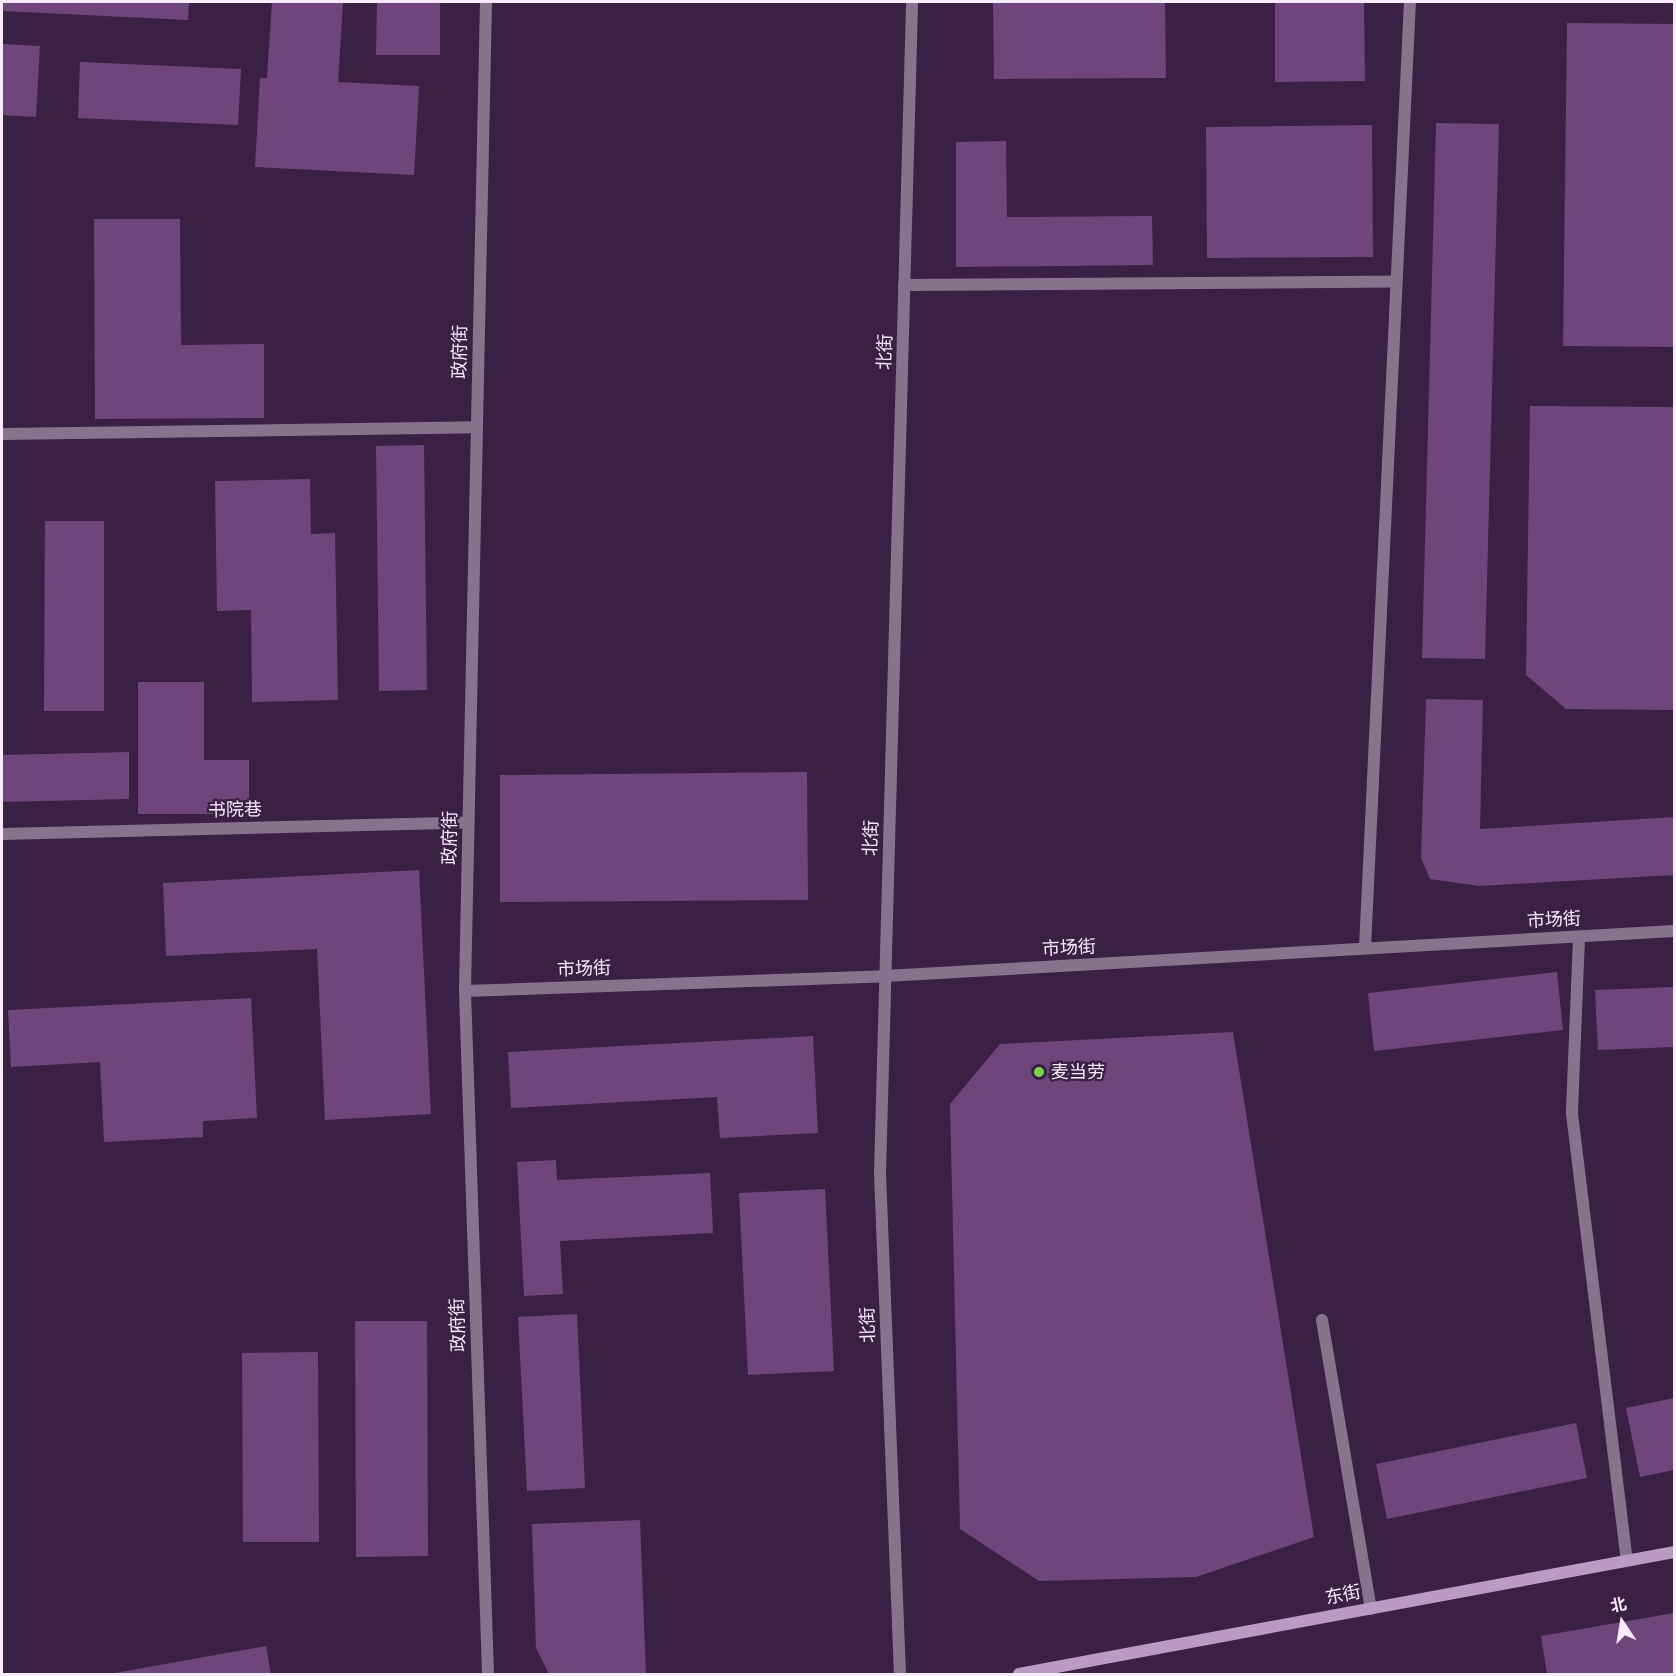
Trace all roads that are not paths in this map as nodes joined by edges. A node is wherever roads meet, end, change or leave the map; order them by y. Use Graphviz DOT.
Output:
graph roads {
  1 [pos="486,2"];
  2 [pos="912,2"];
  3 [pos="1410,2"];
  4 [pos="1395,282"];
  5 [pos="904,285"];
  6 [pos="477,427"];
  7 [pos="2,434"];
  8 [pos="468,823"];
  9 [pos="2,834"];
  10 [pos="1674,931"];
  11 [pos="1579,937"];
  12 [pos="1365,948"];
  13 [pos="885,976"];
  14 [pos="465,991"];
  15 [pos="1322,1320"];
  16 [pos="1674,1552"];
  17 [pos="1627,1561"];
  18 [pos="1371,1609"];
  19 [pos="488,1674"];
  20 [pos="900,1674"];
  21 [pos="1019,1674"];
  1 -- 6 [label="street, 政府街"];
  2 -- 5 [label="street, 北街"];
  3 -- 4 [label="street"];
  4 -- 5 [label="street"];
  4 -- 12 [label="street"];
  5 -- 13 [label="street, 北街"];
  6 -- 7 [label="street"];
  6 -- 8 [label="street, 政府街"];
  8 -- 9 [label="street, 书院巷"];
  8 -- 14 [label="street, 政府街"];
  10 -- 11 [label="street, 市场街"];
  11 -- 12 [label="street, 市场街"];
  11 -- 17 [label="street"];
  12 -- 13 [label="street, 市场街"];
  13 -- 14 [label="street, 市场街"];
  13 -- 20 [label="street, 北街"];
  14 -- 19 [label="street, 政府街"];
  15 -- 18 [label="street"];
  16 -- 17 [label="street, 东街"];
  17 -- 18 [label="street, 东街"];
  18 -- 21 [label="street, 东街"];
}
